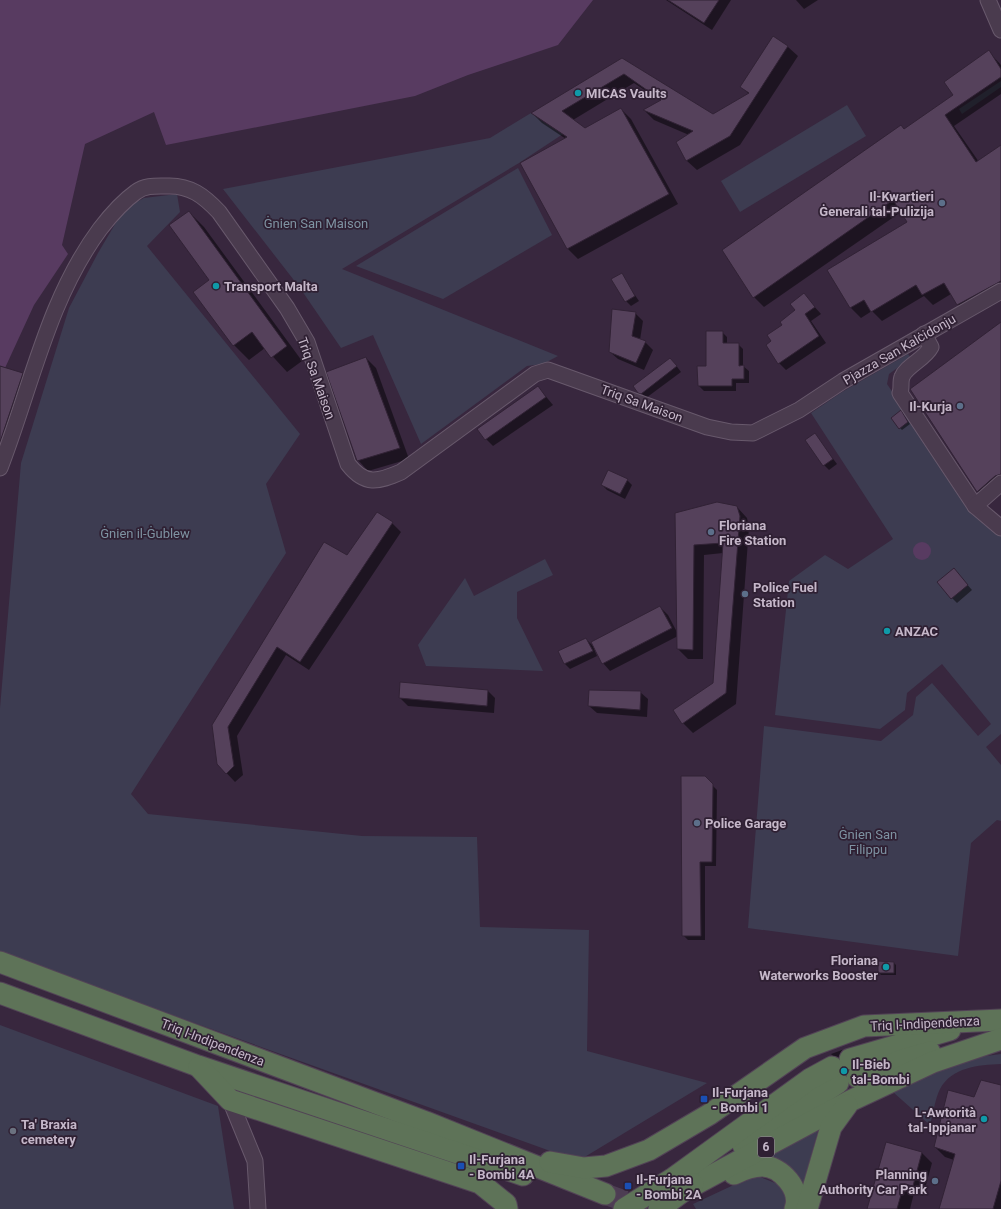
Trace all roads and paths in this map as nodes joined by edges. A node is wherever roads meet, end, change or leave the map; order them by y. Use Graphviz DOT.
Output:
graph roads {
  1 [pos="988,0"];
  2 [pos="1001,30"];
  3 [pos="1001,292"];
  4 [pos="924,334"];
  5 [pos="799,410"];
  6 [pos="0,468"];
  7 [pos="1001,483"];
  8 [pos="975,506"];
  9 [pos="1001,528"];
  10 [pos="0,962"];
  11 [pos="0,993"];
  12 [pos="1001,1020"];
  13 [pos="1001,1039"];
  14 [pos="805,1048"];
  15 [pos="198,1066"];
  16 [pos="844,1071"];
  17 [pos="230,1100"];
  18 [pos="850,1101"];
  19 [pos="426,1122"];
  20 [pos="677,1186"];
  21 [pos="258,1209"];
  22 [pos="507,1209"];
  23 [pos="624,1209"];
  24 [pos="660,1209"];
  25 [pos="795,1209"];
  26 [pos="807,1209"];
  1 -- 2 [label="street"];
  3 -- 4 [label="street, Pjazza San Kalċidonju"];
  4 -- 5 [label="street, Pjazza San Kalċidonju"];
  4 -- 8 [label="street"];
  5 -- 6 [label="street, Triq Sa Maison"];
  7 -- 8 [label="street"];
  8 -- 9 [label="street"];
  10 -- 19 [label="highway, Triq l-Indipendenza"];
  11 -- 15 [label="highway"];
  12 -- 14 [label="highway, Triq l-Indipendenza"];
  12 -- 16 [label="highway, 6"];
  13 -- 16 [label="highway, 6"];
  13 -- 18 [label="highway, 6"];
  14 -- 19 [label="highway"];
  14 -- 20 [label="highway"];
  15 -- 17 [label="highway"];
  15 -- 19 [label="highway"];
  16 -- 20 [label="highway, 6"];
  17 -- 21 [label="street"];
  17 -- 22 [label="highway"];
  18 -- 20 [label="highway, 6"];
  18 -- 26 [label="highway"];
  20 -- 23 [label="highway, 6"];
  20 -- 24 [label="highway, 6"];
  24 -- 25 [label="highway"];
}
